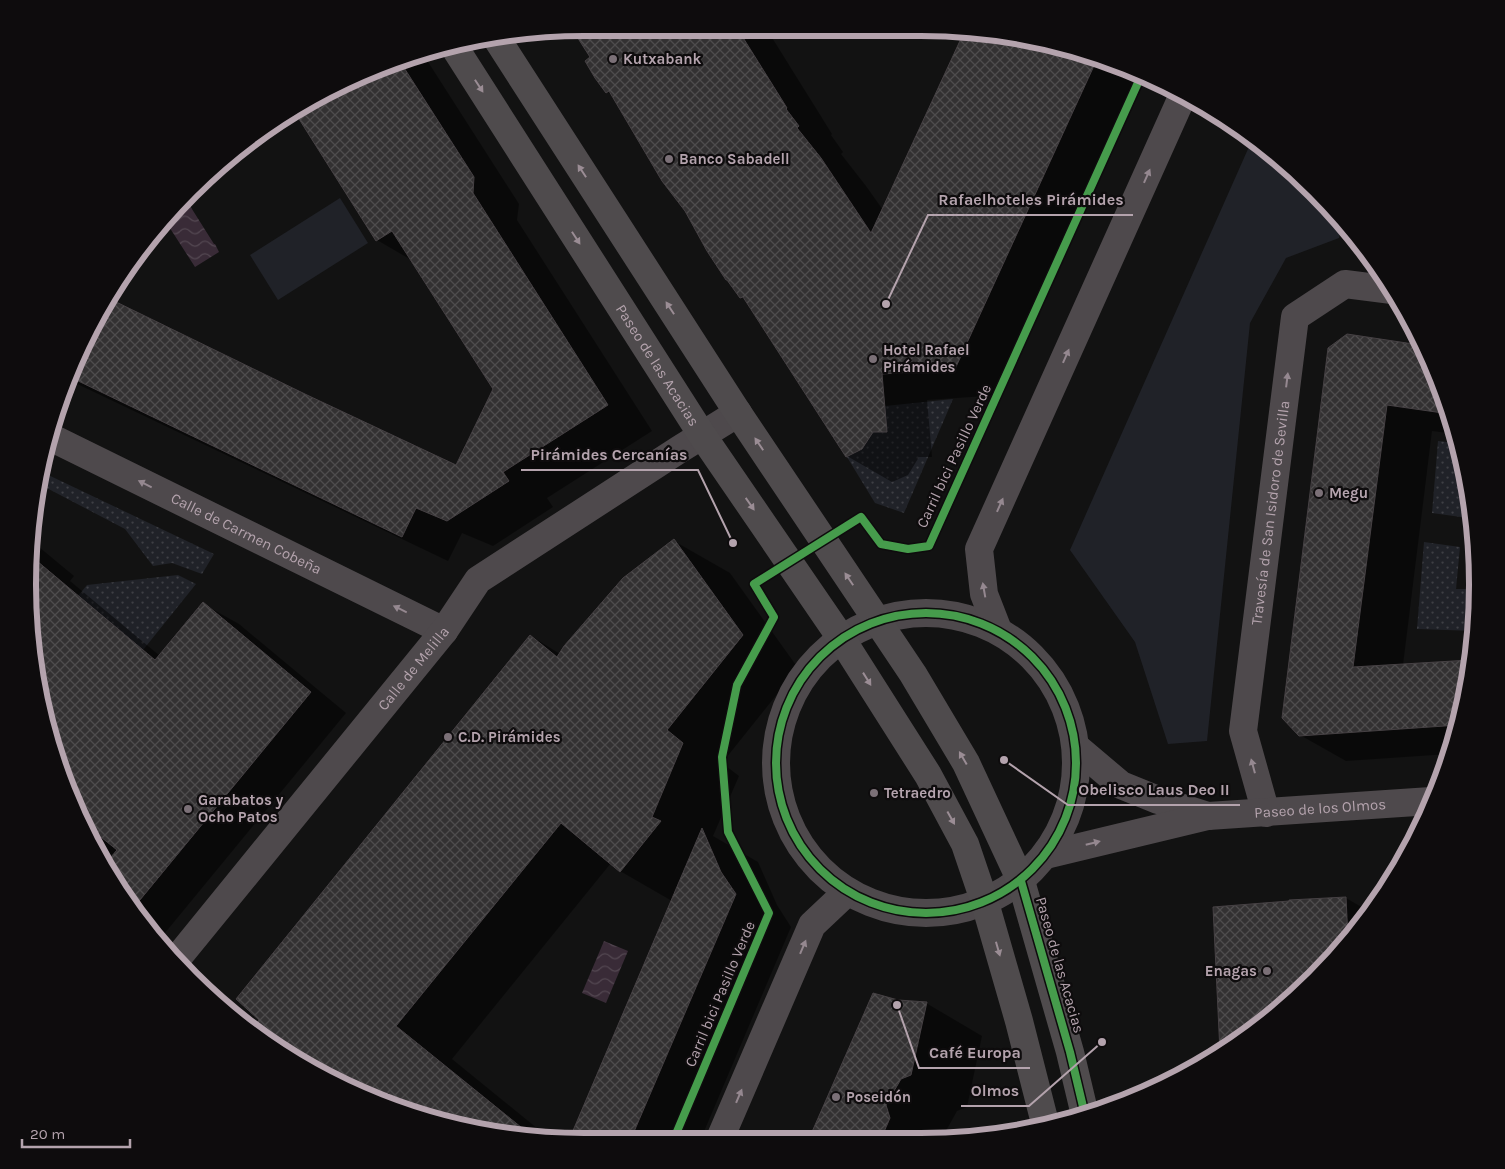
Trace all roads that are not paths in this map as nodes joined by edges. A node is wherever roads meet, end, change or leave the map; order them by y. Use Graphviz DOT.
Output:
graph roads {
  1 [pos="500,43"];
  2 [pos="457,52"];
  3 [pos="1180,102"];
  4 [pos="1381,289"];
  5 [pos="738,413"];
  6 [pos="702,435"];
  7 [pos="56,440"];
  8 [pos="876,620"];
  9 [pos="998,630"];
  10 [pos="444,631"];
  11 [pos="841,638"];
  12 [pos="1076,747"];
  13 [pos="1424,802"];
  14 [pos="1266,813"];
  15 [pos="1208,816"];
  16 [pos="1046,855"];
  17 [pos="1021,881"];
  18 [pos="847,892"];
  19 [pos="985,903"];
  20 [pos="180,955"];
  21 [pos="1083,1108"];
  22 [pos="1044,1118"];
  23 [pos="723,1133"];
  5 -- 1 [label="main road, Paseo de las Acacias, one-way"];
  2 -- 6 [label="main road, Paseo de las Acacias, one-way"];
  9 -- 3 [label="street, one-way"];
  14 -- 4 [label="street, Travesía de San Isidoro de Sevilla, one-way"];
  5 -- 6 [label="street, Calle de Melilla"];
  8 -- 5 [label="main road, Paseo de las Acacias, one-way"];
  6 -- 10 [label="street, Calle de Melilla"];
  6 -- 11 [label="main road, Paseo de las Acacias, one-way"];
  10 -- 7 [label="street, Calle de Carmen Cobeña, one-way"];
  8 -- 9 [label="street"];
  8 -- 11 [label="street"];
  17 -- 8 [label="main road, Paseo de las Acacias, one-way"];
  9 -- 12 [label="street"];
  10 -- 20 [label="street, Calle de Melilla"];
  11 -- 18 [label="street"];
  11 -- 19 [label="main road, Paseo de las Acacias, one-way"];
  12 -- 15 [label="street, Paseo de los Olmos"];
  12 -- 16 [label="street"];
  13 -- 14 [label="street, Paseo de los Olmos"];
  14 -- 15 [label="street, Paseo de los Olmos"];
  16 -- 15 [label="street, Paseo de los Olmos, one-way"];
  16 -- 17 [label="street"];
  17 -- 19 [label="street"];
  17 -- 21 [label="main road, Paseo de las Acacias"];
  18 -- 19 [label="street"];
  23 -- 18 [label="street, one-way"];
  19 -- 22 [label="main road, Paseo de las Acacias, one-way"];
}
